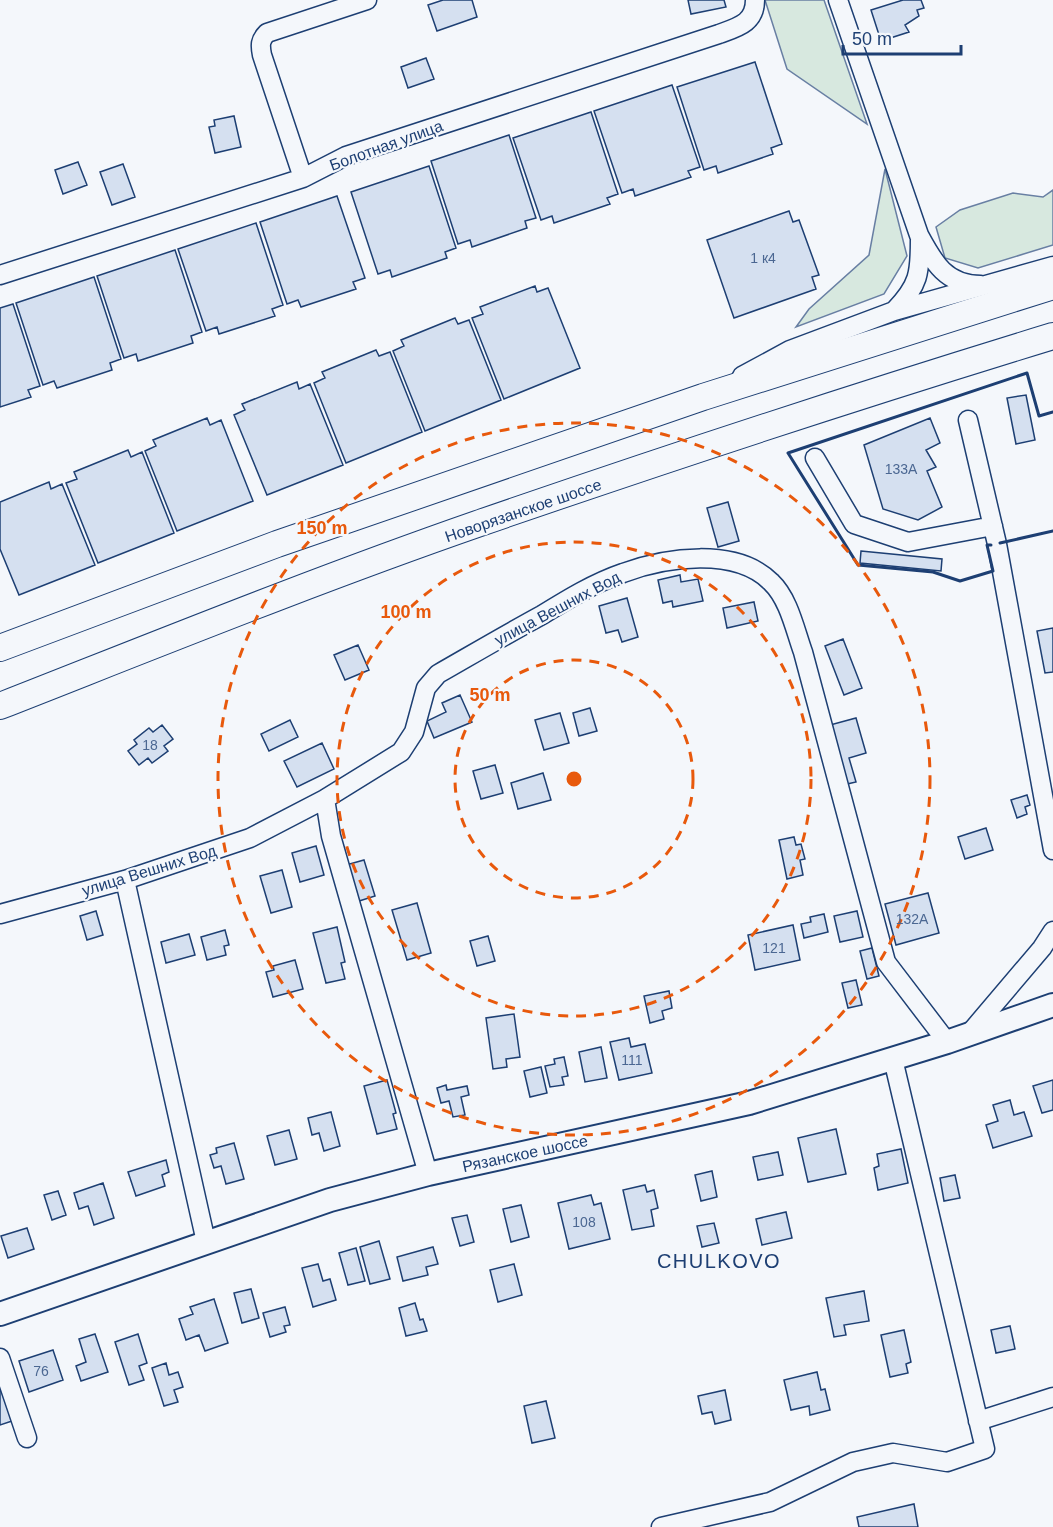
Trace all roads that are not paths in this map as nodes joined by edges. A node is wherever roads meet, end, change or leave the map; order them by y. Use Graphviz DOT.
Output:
graph roads {
  1 [pos="367,0"];
  2 [pos="755,0"];
  3 [pos="838,0"];
  4 [pos="303,178"];
  5 [pos="920,235"];
  6 [pos="1053,266"];
  7 [pos="0,274"];
  8 [pos="990,285"];
  9 [pos="1053,286"];
  10 [pos="894,311"];
  11 [pos="1053,336"];
  12 [pos="703,397"];
  13 [pos="968,420"];
  14 [pos="815,458"];
  15 [pos="993,526"];
  16 [pos="0,648"];
  17 [pos="0,706"];
  18 [pos="326,799"];
  19 [pos="1053,849"];
  20 [pos="125,880"];
  21 [pos="0,914"];
  22 [pos="1053,931"];
  23 [pos="1053,1005"];
  24 [pos="969,1034"];
  25 [pos="947,1042"];
  26 [pos="893,1059"];
  27 [pos="428,1174"];
  28 [pos="206,1242"];
  29 [pos="0,1314"];
  30 [pos="0,1358"];
  31 [pos="1053,1397"];
  32 [pos="978,1421"];
  33 [pos="27,1438"];
  34 [pos="661,1527"];
  1 -- 4 [label="street"];
  2 -- 4 [label="street, Болотная улица"];
  3 -- 5 [label="street"];
  4 -- 7 [label="street, Болотная улица"];
  5 -- 8 [label="street"];
  5 -- 10 [label="street"];
  6 -- 8 [label="street"];
  8 -- 10 [label="street"];
  9 -- 12 [label="highway"];
  10 -- 12 [label="street"];
  11 -- 17 [label="highway, Новорязанское шоссе"];
  12 -- 16 [label="highway"];
  13 -- 15 [label="street"];
  14 -- 15 [label="street"];
  15 -- 19 [label="street"];
  18 -- 20 [label="street, улица Вешних Вод"];
  18 -- 25 [label="street, улица Вешних Вод"];
  18 -- 27 [label="street"];
  20 -- 21 [label="street, улица Вешних Вод"];
  20 -- 28 [label="street"];
  22 -- 24 [label="street"];
  23 -- 24 [label="main road, Рязанское шоссе"];
  24 -- 25 [label="main road, Рязанское шоссе"];
  25 -- 26 [label="main road, Рязанское шоссе"];
  26 -- 27 [label="main road, Рязанское шоссе"];
  26 -- 32 [label="street"];
  27 -- 28 [label="main road, Рязанское шоссе"];
  28 -- 29 [label="main road, Рязанское шоссе"];
  30 -- 33 [label="street"];
  31 -- 32 [label="street"];
  32 -- 34 [label="street"];
}
